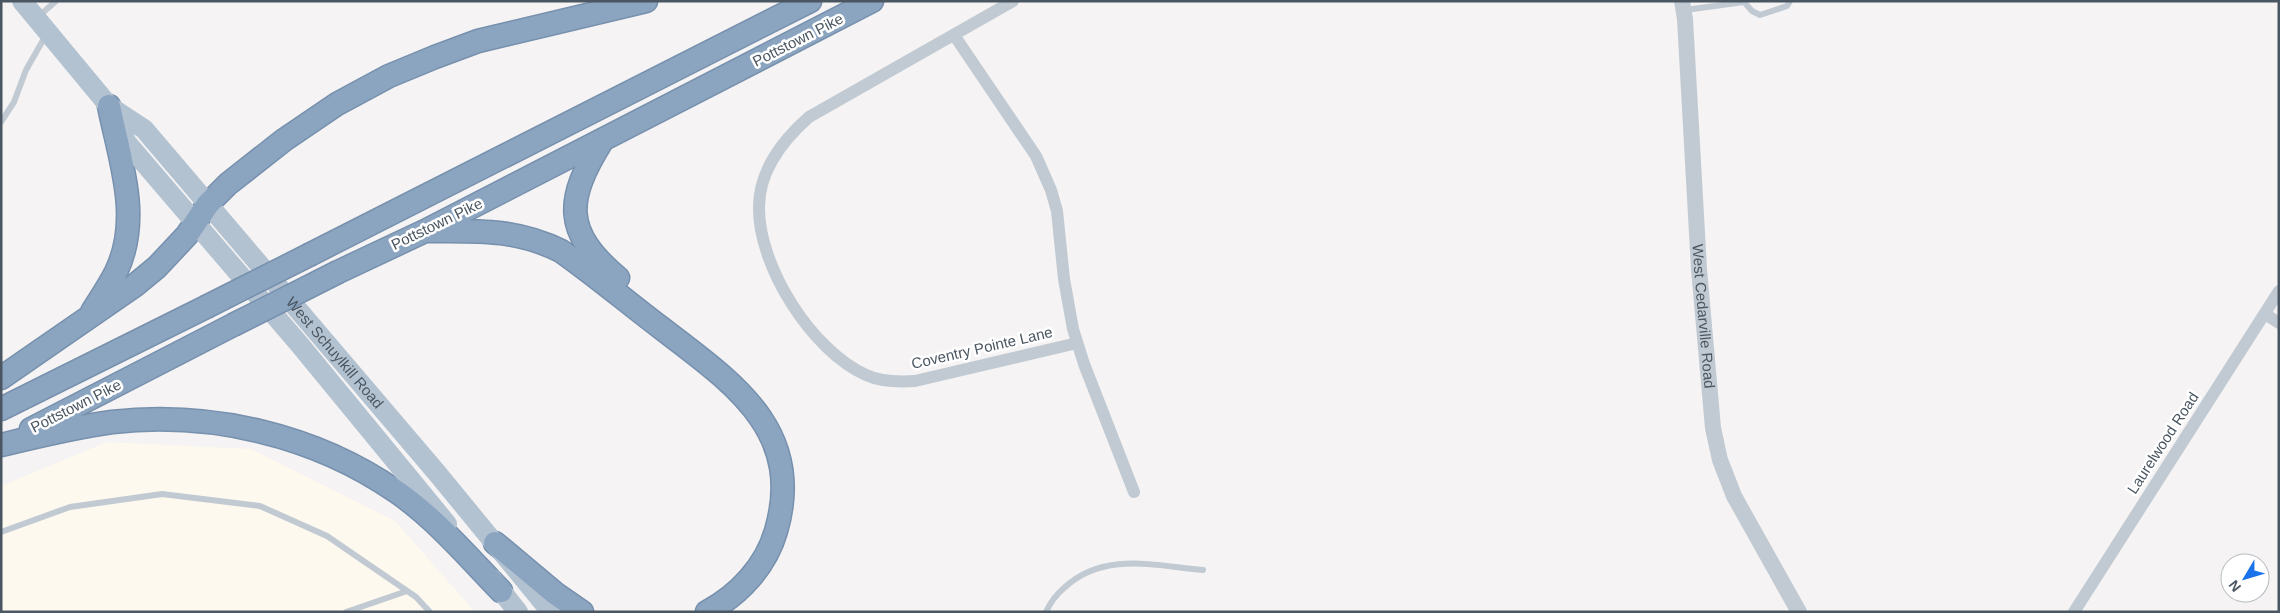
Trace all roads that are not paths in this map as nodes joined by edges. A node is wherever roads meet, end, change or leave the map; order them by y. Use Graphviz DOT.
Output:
graph roads {
  1 [pos="22,1"];
  2 [pos="56,1"];
  3 [pos="646,1"];
  4 [pos="810,1"];
  5 [pos="872,1"];
  6 [pos="1013,1"];
  7 [pos="1790,1"];
  8 [pos="1744,2"];
  9 [pos="1683,6"];
  10 [pos="42,25"];
  11 [pos="954,35"];
  12 [pos="109,106"];
  13 [pos="1,122"];
  14 [pos="602,141"];
  15 [pos="208,204"];
  16 [pos="195,223"];
  17 [pos="425,232"];
  18 [pos="2279,291"];
  19 [pos="2265,314"];
  20 [pos="89,318"];
  21 [pos="2279,323"];
  22 [pos="1078,343"];
  23 [pos="1,378"];
  24 [pos="1,409"];
  25 [pos="1,445"];
  26 [pos="1134,492"];
  27 [pos="1,532"];
  28 [pos="495,543"];
  29 [pos="1203,570"];
  30 [pos="407,591"];
  31 [pos="502,591"];
  32 [pos="346,612"];
  33 [pos="430,612"];
  34 [pos="518,612"];
  35 [pos="551,612"];
  36 [pos="582,612"];
  37 [pos="707,612"];
  38 [pos="733,612"];
  39 [pos="1046,612"];
  40 [pos="1800,612"];
  41 [pos="2074,612"];
  1 -- 10 [label="main road, West Schuylkill Road"];
  2 -- 10 [label="lane"];
  3 -- 15 [label="highway"];
  4 -- 24 [label="highway, Pottstown Pike, bridge"];
  5 -- 14 [label="highway, Pottstown Pike"];
  6 -- 11 [label="street, Coventry Pointe Lane"];
  7 -- 8 [label="lane"];
  8 -- 9 [label="lane"];
  9 -- 40 [label="street, West Cedarville Road"];
  10 -- 12 [label="main road, West Schuylkill Road"];
  10 -- 13 [label="lane"];
  11 -- 22 [label="street, Coventry Pointe Lane"];
  11 -- 22 [label="street, Coventry Pointe Lane"];
  12 -- 15 [label="main road, West Schuylkill Road"];
  12 -- 16 [label="main road, West Schuylkill Road"];
  12 -- 20 [label="highway"];
  14 -- 17 [label="highway, Pottstown Pike"];
  14 -- 38 [label="highway"];
  15 -- 16 [label="highway"];
  15 -- 28 [label="main road, West Schuylkill Road"];
  16 -- 20 [label="highway"];
  16 -- 31 [label="main road, West Schuylkill Road"];
  17 -- 25 [label="highway, Pottstown Pike, bridge"];
  17 -- 37 [label="highway"];
  18 -- 19 [label="street, Laurelwood Road"];
  19 -- 21 [label="street"];
  19 -- 41 [label="street, Laurelwood Road"];
  20 -- 23 [label="highway"];
  22 -- 26 [label="street, Coventry Pointe Lane"];
  25 -- 31 [label="highway"];
  27 -- 30 [label="lane"];
  28 -- 35 [label="main road, West Schuylkill Road"];
  28 -- 36 [label="highway"];
  29 -- 39 [label="lane"];
  30 -- 32 [label="lane"];
  30 -- 33 [label="lane"];
  31 -- 34 [label="main road, West Schuylkill Road"];
}
